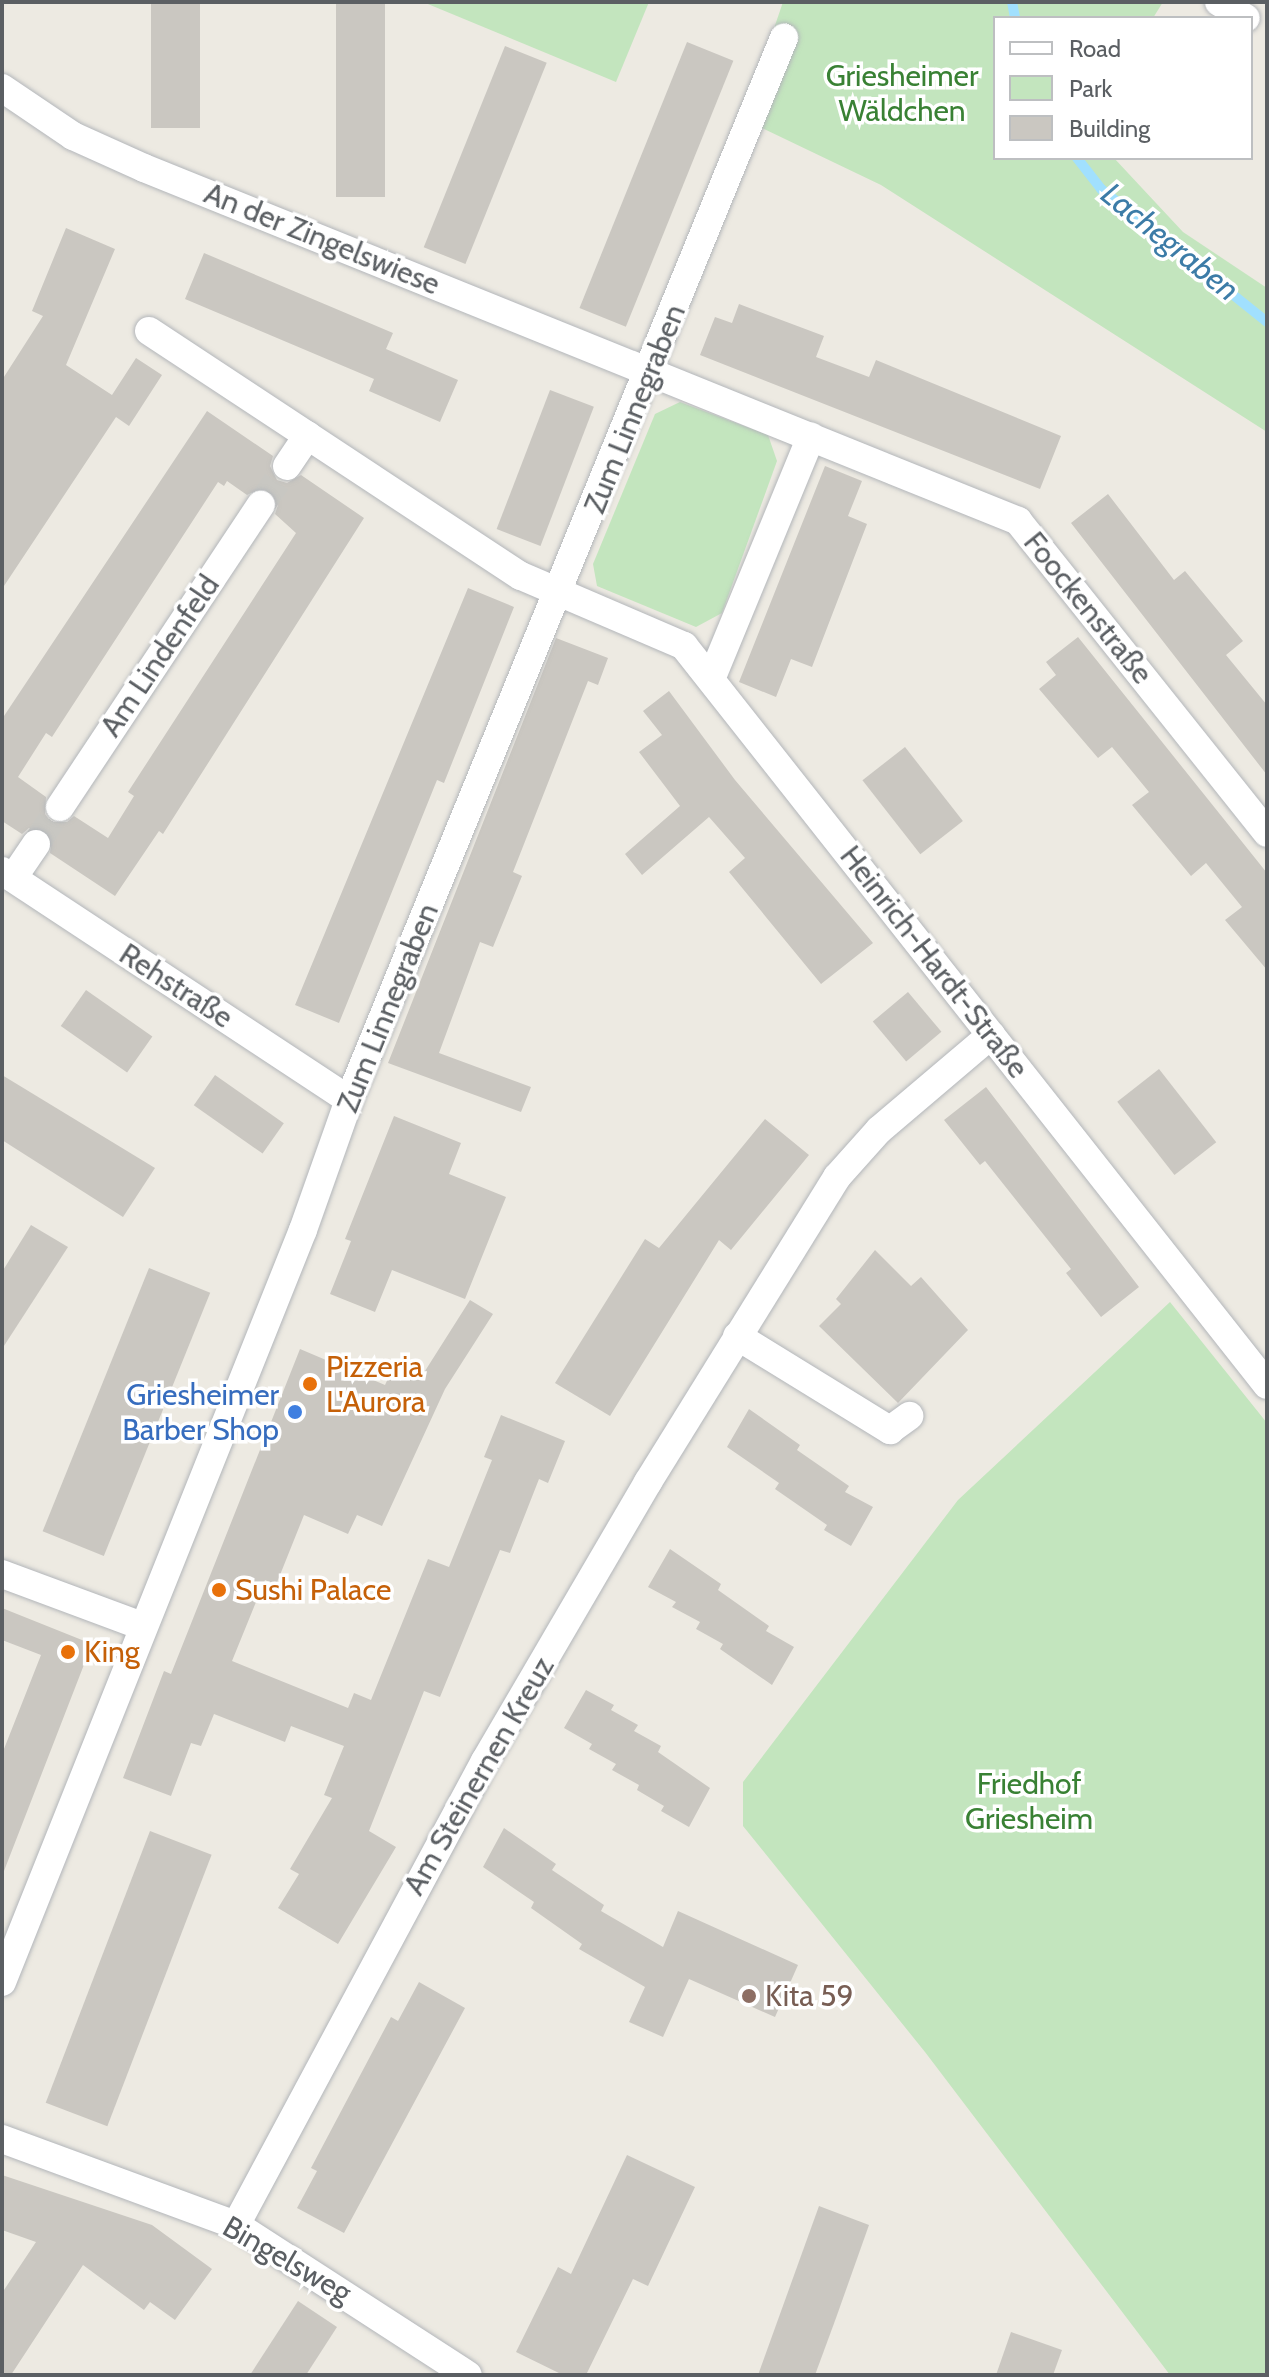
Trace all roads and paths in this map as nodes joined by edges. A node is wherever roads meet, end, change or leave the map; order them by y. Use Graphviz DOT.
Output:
graph roads {
  1 [pos="1219,2"];
  2 [pos="1243,16"];
  3 [pos="784,38"];
  4 [pos="2,88"];
  5 [pos="149,331"];
  6 [pos="651,371"];
  7 [pos="308,435"];
  8 [pos="811,437"];
  9 [pos="287,466"];
  10 [pos="261,505"];
  11 [pos="559,593"];
  12 [pos="712,677"];
  13 [pos="60,807"];
  14 [pos="1267,833"];
  15 [pos="36,844"];
  16 [pos="7,875"];
  17 [pos="991,1035"];
  18 [pos="349,1100"];
  19 [pos="737,1336"];
  20 [pos="1267,1385"];
  21 [pos="909,1416"];
  22 [pos="2,1574"];
  23 [pos="142,1626"];
  24 [pos="2,1982"];
  25 [pos="2,2139"];
  26 [pos="236,2225"];
  27 [pos="468,2375"];
  1 -- 2 [label="street"];
  3 -- 6 [label="street, Zum Linnegraben"];
  4 -- 6 [label="street, An der Zingelswiese"];
  5 -- 7 [label="street"];
  6 -- 8 [label="street, Foockenstraße"];
  6 -- 11 [label="street, Zum Linnegraben"];
  7 -- 9 [label="street"];
  7 -- 11 [label="street"];
  8 -- 12 [label="street"];
  8 -- 14 [label="street, Foockenstraße"];
  10 -- 13 [label="street, Am Lindenfeld"];
  11 -- 12 [label="street, Heinrich-Hardt-Straße"];
  11 -- 18 [label="street, Zum Linnegraben"];
  12 -- 17 [label="street, Heinrich-Hardt-Straße"];
  15 -- 16 [label="street"];
  16 -- 18 [label="street, Rehstraße"];
  17 -- 19 [label="street, Am Steinernen Kreuz"];
  17 -- 20 [label="street, Heinrich-Hardt-Straße"];
  18 -- 23 [label="street, Zum Linnegraben"];
  19 -- 21 [label="street"];
  19 -- 26 [label="street, Am Steinernen Kreuz"];
  22 -- 23 [label="street"];
  23 -- 24 [label="street, Zum Linnegraben"];
  25 -- 26 [label="street, Bingelsweg"];
  26 -- 27 [label="street, Bingelsweg"];
}
